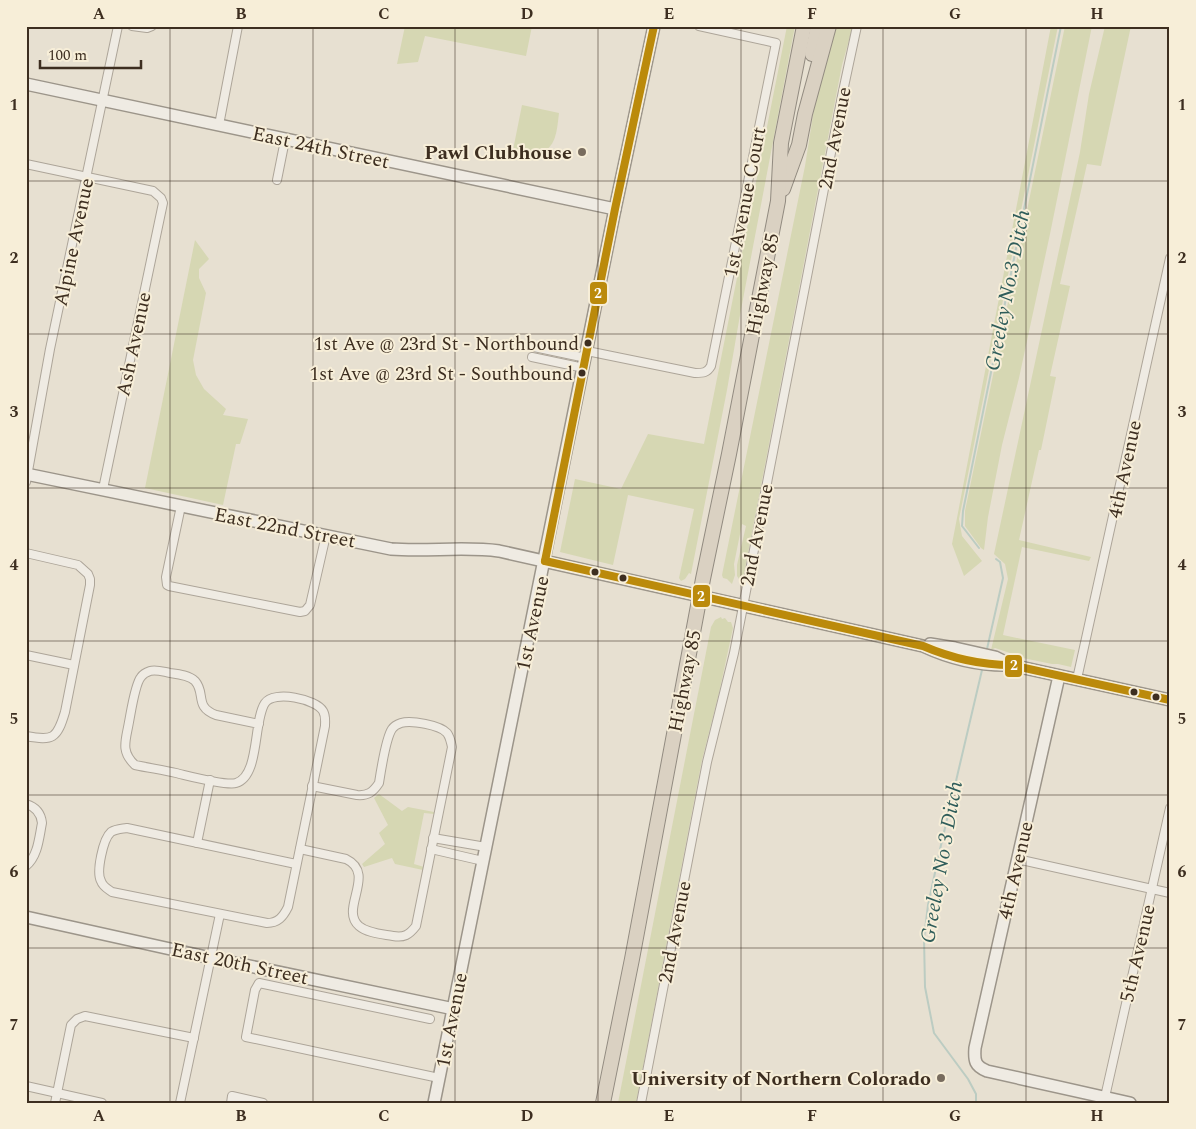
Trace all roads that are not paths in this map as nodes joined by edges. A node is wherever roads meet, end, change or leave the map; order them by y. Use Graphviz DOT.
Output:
graph roads {
  1 [pos="118,26"];
  2 [pos="132,26"];
  3 [pos="152,26"];
  4 [pos="238,26"];
  5 [pos="654,26"];
  6 [pos="699,26"];
  7 [pos="818,26"];
  8 [pos="829,26"];
  9 [pos="857,26"];
  10 [pos="804,28"];
  11 [pos="26,84"];
  12 [pos="102,101"];
  13 [pos="805,114"];
  14 [pos="219,126"];
  15 [pos="285,140"];
  16 [pos="26,164"];
  17 [pos="87,177"];
  18 [pos="277,180"];
  19 [pos="778,201"];
  20 [pos="615,209"];
  21 [pos="1170,258"];
  22 [pos="534,347"];
  23 [pos="532,357"];
  24 [pos="586,359"];
  25 [pos="27,477"];
  26 [pos="103,490"];
  27 [pos="181,506"];
  28 [pos="326,535"];
  29 [pos="26,554"];
  30 [pos="545,561"];
  31 [pos="700,596"];
  32 [pos="743,606"];
  33 [pos="26,654"];
  34 [pos="74,665"];
  35 [pos="1059,676"];
  36 [pos="1077,680"];
  37 [pos="1170,700"];
  38 [pos="259,724"];
  39 [pos="26,736"];
  40 [pos="210,780"];
  41 [pos="312,786"];
  42 [pos="26,804"];
  43 [pos="1170,808"];
  44 [pos="433,838"];
  45 [pos="197,843"];
  46 [pos="486,848"];
  47 [pos="300,849"];
  48 [pos="431,849"];
  49 [pos="1017,859"];
  50 [pos="483,861"];
  51 [pos="296,864"];
  52 [pos="26,866"];
  53 [pos="1152,889"];
  54 [pos="1170,893"];
  55 [pos="220,914"];
  56 [pos="26,917"];
  57 [pos="211,958"];
  58 [pos="454,1009"];
  59 [pos="430,1019"];
  60 [pos="194,1038"];
  61 [pos="440,1078"];
  62 [pos="26,1086"];
  63 [pos="57,1093"];
  64 [pos="1105,1097"];
  65 [pos="55,1103"];
  66 [pos="102,1103"];
  67 [pos="180,1103"];
  68 [pos="231,1103"];
  69 [pos="262,1103"];
  70 [pos="434,1103"];
  71 [pos="604,1103"];
  72 [pos="641,1103"];
  73 [pos="1130,1103"];
  1 -- 12 [label="street, Alpine Avenue"];
  2 -- 3 [label="street"];
  4 -- 14 [label="street"];
  5 -- 20 [label="street, 1st Avenue"];
  6 -- 24 [label="street, 1st Avenue Court"];
  7 -- 13 [label="highway"];
  8 -- 13 [label="highway, Highway 85"];
  9 -- 32 [label="street, 2nd Avenue"];
  10 -- 19 [label="highway, Highway 85"];
  11 -- 12 [label="street, East 24th Street"];
  12 -- 14 [label="street, East 24th Street"];
  12 -- 17 [label="street, Alpine Avenue"];
  13 -- 19 [label="highway, Highway 85"];
  14 -- 15 [label="street, East 24th Street"];
  15 -- 18 [label="street"];
  15 -- 20 [label="street, East 24th Street"];
  16 -- 17 [label="street"];
  17 -- 25 [label="street, Alpine Avenue"];
  17 -- 26 [label="street, Ash Avenue"];
  19 -- 31 [label="highway, Highway 85"];
  20 -- 24 [label="street, 1st Avenue"];
  21 -- 36 [label="street, 4th Avenue"];
  22 -- 24 [label="street"];
  23 -- 24 [label="street"];
  24 -- 30 [label="street, 1st Avenue"];
  25 -- 26 [label="street, East 22nd Street"];
  26 -- 27 [label="street, East 22nd Street"];
  27 -- 28 [label="street, East 22nd Street"];
  27 -- 28 [label="street"];
  28 -- 30 [label="street, East 22nd Street"];
  29 -- 34 [label="street"];
  30 -- 31 [label="street, East 22nd Street"];
  30 -- 46 [label="street, 1st Avenue"];
  31 -- 32 [label="street, East 22nd Street"];
  31 -- 71 [label="highway, Highway 85"];
  32 -- 35 [label="street, East 22nd Street"];
  32 -- 72 [label="street, 2nd Avenue"];
  33 -- 34 [label="street"];
  34 -- 39 [label="street"];
  35 -- 36 [label="street, East 22nd Street"];
  35 -- 49 [label="street, 4th Avenue"];
  36 -- 37 [label="street, East 22nd Street"];
  38 -- 40 [label="street"];
  38 -- 40 [label="street"];
  38 -- 41 [label="street"];
  40 -- 45 [label="street"];
  41 -- 44 [label="street"];
  41 -- 47 [label="street"];
  42 -- 52 [label="street"];
  43 -- 53 [label="street, 5th Avenue"];
  44 -- 46 [label="street"];
  44 -- 48 [label="street"];
  45 -- 51 [label="street"];
  45 -- 55 [label="street"];
  46 -- 50 [label="street, 1st Avenue"];
  47 -- 48 [label="street"];
  47 -- 51 [label="street"];
  48 -- 50 [label="street"];
  49 -- 53 [label="street"];
  49 -- 64 [label="street, 4th Avenue"];
  50 -- 58 [label="street, 1st Avenue"];
  51 -- 55 [label="street"];
  53 -- 54 [label="street"];
  53 -- 64 [label="street, 5th Avenue"];
  55 -- 57 [label="street"];
  56 -- 57 [label="street, East 20th Street"];
  57 -- 58 [label="street, East 20th Street"];
  57 -- 60 [label="street"];
  58 -- 61 [label="street, 1st Avenue"];
  59 -- 61 [label="street"];
  60 -- 63 [label="street"];
  60 -- 67 [label="street"];
  61 -- 70 [label="street, 1st Avenue"];
  62 -- 63 [label="street"];
  63 -- 65 [label="street"];
  63 -- 66 [label="street"];
  64 -- 73 [label="street"];
  68 -- 69 [label="street"];
}
